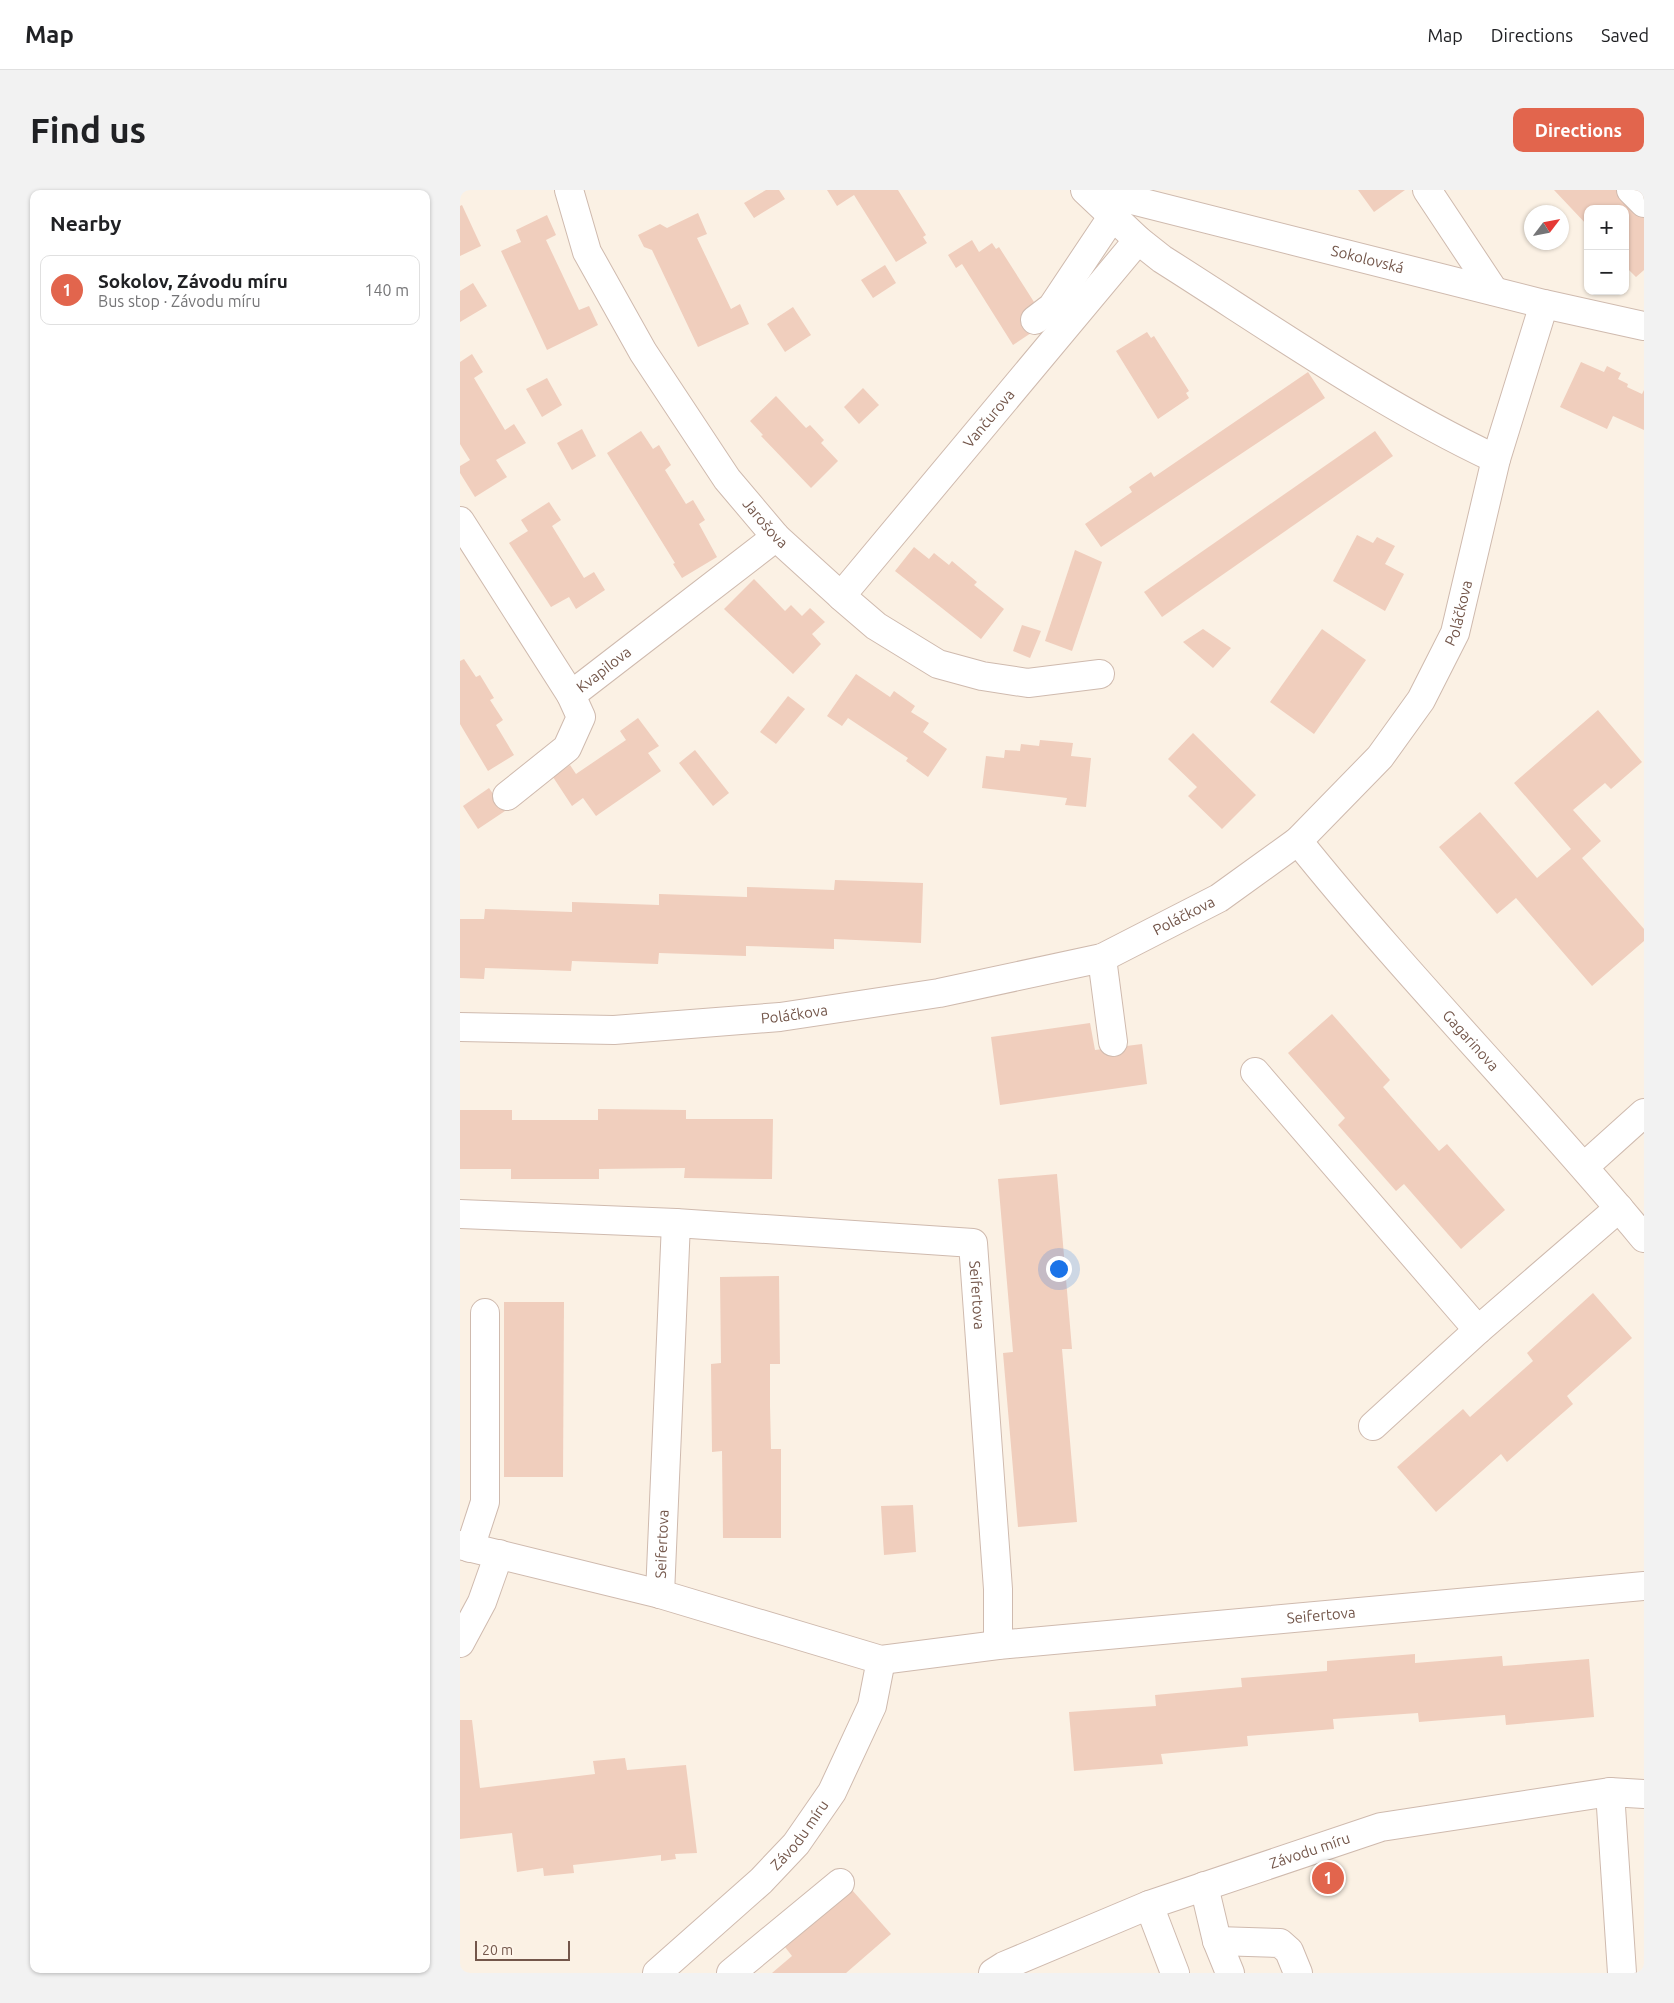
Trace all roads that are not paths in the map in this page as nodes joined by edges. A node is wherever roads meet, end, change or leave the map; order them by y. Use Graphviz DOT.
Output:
graph roads {
  1 [pos="569,190"];
  2 [pos="1085,190"];
  3 [pos="1092,190"];
  4 [pos="1427,190"];
  5 [pos="1632,190"];
  6 [pos="1644,203"];
  7 [pos="1112,217"];
  8 [pos="1138,240"];
  9 [pos="1494,291"];
  10 [pos="1544,304"];
  11 [pos="1035,320"];
  12 [pos="1644,326"];
  13 [pos="1496,459"];
  14 [pos="460,521"];
  15 [pos="776,537"];
  16 [pos="841,596"];
  17 [pos="1100,674"];
  18 [pos="571,696"];
  19 [pos="507,796"];
  20 [pos="1298,841"];
  21 [pos="1102,958"];
  22 [pos="460,1027"];
  23 [pos="1113,1042"];
  24 [pos="1255,1072"];
  25 [pos="1644,1113"];
  26 [pos="1585,1166"];
  27 [pos="1619,1208"];
  28 [pos="460,1214"];
  29 [pos="676,1223"];
  30 [pos="1644,1238"];
  31 [pos="486,1313"];
  32 [pos="1478,1330"];
  33 [pos="1374,1426"];
  34 [pos="465,1546"];
  35 [pos="499,1554"];
  36 [pos="1644,1586"];
  37 [pos="660,1594"];
  38 [pos="460,1643"];
  39 [pos="998,1645"];
  40 [pos="881,1660"];
  41 [pos="1610,1792"];
  42 [pos="1644,1794"];
  43 [pos="840,1883"];
  44 [pos="1204,1886"];
  45 [pos="1149,1905"];
  46 [pos="1217,1941"];
  47 [pos="659,1972"];
  48 [pos="731,1973"];
  49 [pos="993,1973"];
  50 [pos="1175,1973"];
  51 [pos="1230,1973"];
  52 [pos="1298,1973"];
  53 [pos="1622,1973"];
  1 -- 15 [label="street, Jarošova"];
  2 -- 7 [label="street"];
  3 -- 9 [label="street, Sokolovská"];
  4 -- 9 [label="street"];
  5 -- 6 [label="street"];
  7 -- 8 [label="street"];
  7 -- 11 [label="street"];
  8 -- 13 [label="street"];
  8 -- 16 [label="street, Vančurova"];
  9 -- 10 [label="street, Sokolovská"];
  10 -- 12 [label="street, Sokolovská"];
  10 -- 13 [label="street, Poláčkova"];
  13 -- 20 [label="street, Poláčkova"];
  14 -- 18 [label="street, Kvapilova"];
  15 -- 16 [label="street, Jarošova"];
  15 -- 18 [label="street, Kvapilova"];
  16 -- 17 [label="street, Jarošova"];
  18 -- 19 [label="street"];
  20 -- 21 [label="street, Poláčkova"];
  20 -- 26 [label="street, Gagarinova"];
  21 -- 22 [label="street, Poláčkova"];
  21 -- 23 [label="street"];
  24 -- 32 [label="street"];
  25 -- 26 [label="street"];
  26 -- 27 [label="street, Gagarinova"];
  27 -- 30 [label="street, Gagarinova"];
  27 -- 32 [label="street"];
  28 -- 29 [label="street, Seifertova"];
  29 -- 37 [label="street, Seifertova"];
  29 -- 39 [label="street, Seifertova"];
  31 -- 34 [label="street"];
  32 -- 33 [label="street"];
  34 -- 35 [label="street, Seifertova"];
  35 -- 37 [label="street, Seifertova"];
  35 -- 38 [label="street"];
  36 -- 39 [label="street, Seifertova"];
  37 -- 40 [label="street, Seifertova"];
  39 -- 40 [label="street, Seifertova"];
  40 -- 47 [label="street, Závodu míru"];
  41 -- 42 [label="street, Závodu míru"];
  41 -- 44 [label="street, Závodu míru"];
  41 -- 53 [label="street"];
  43 -- 48 [label="street"];
  44 -- 45 [label="street, Závodu míru"];
  44 -- 46 [label="street"];
  45 -- 49 [label="street, Závodu míru"];
  45 -- 50 [label="street"];
  46 -- 51 [label="street"];
  46 -- 52 [label="street"];
}
